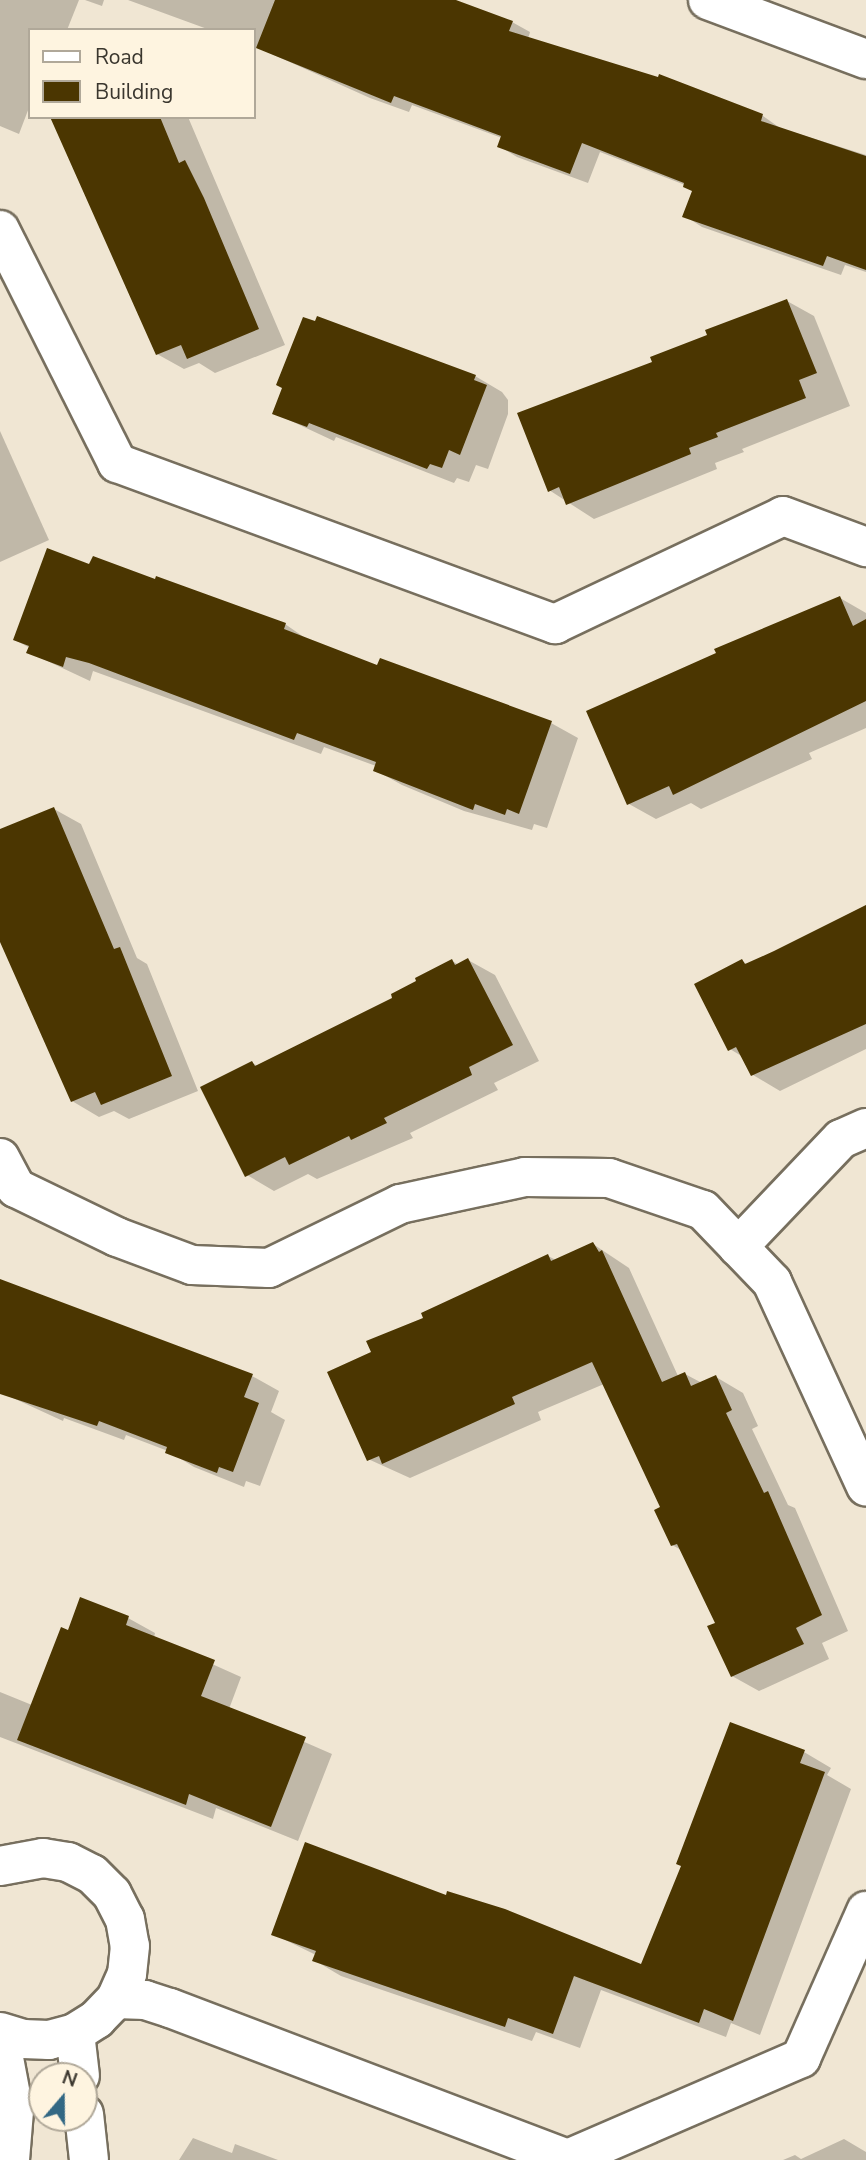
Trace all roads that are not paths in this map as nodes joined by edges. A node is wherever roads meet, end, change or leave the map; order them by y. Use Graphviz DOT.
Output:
graph roads {
  1 [pos="708,0"];
  2 [pos="866,59"];
  3 [pos="0,230"];
  4 [pos="866,547"];
  5 [pos="866,1128"];
  6 [pos="0,1158"];
  7 [pos="738,1247"];
  8 [pos="866,1486"];
  9 [pos="0,1866"];
  10 [pos="866,1911"];
  11 [pos="116,1999"];
  12 [pos="75,2033"];
  13 [pos="0,2034"];
  14 [pos="78,2062"];
  15 [pos="86,2132"];
  16 [pos="10,2160"];
  17 [pos="89,2160"];
  1 -- 2 [label="street"];
  3 -- 4 [label="street"];
  5 -- 7 [label="street"];
  6 -- 7 [label="street"];
  7 -- 8 [label="street"];
  9 -- 11 [label="street"];
  10 -- 11 [label="street"];
  11 -- 12 [label="street"];
  12 -- 13 [label="street"];
  12 -- 14 [label="street"];
  13 -- 16 [label="street"];
  15 -- 17 [label="street"];
}
